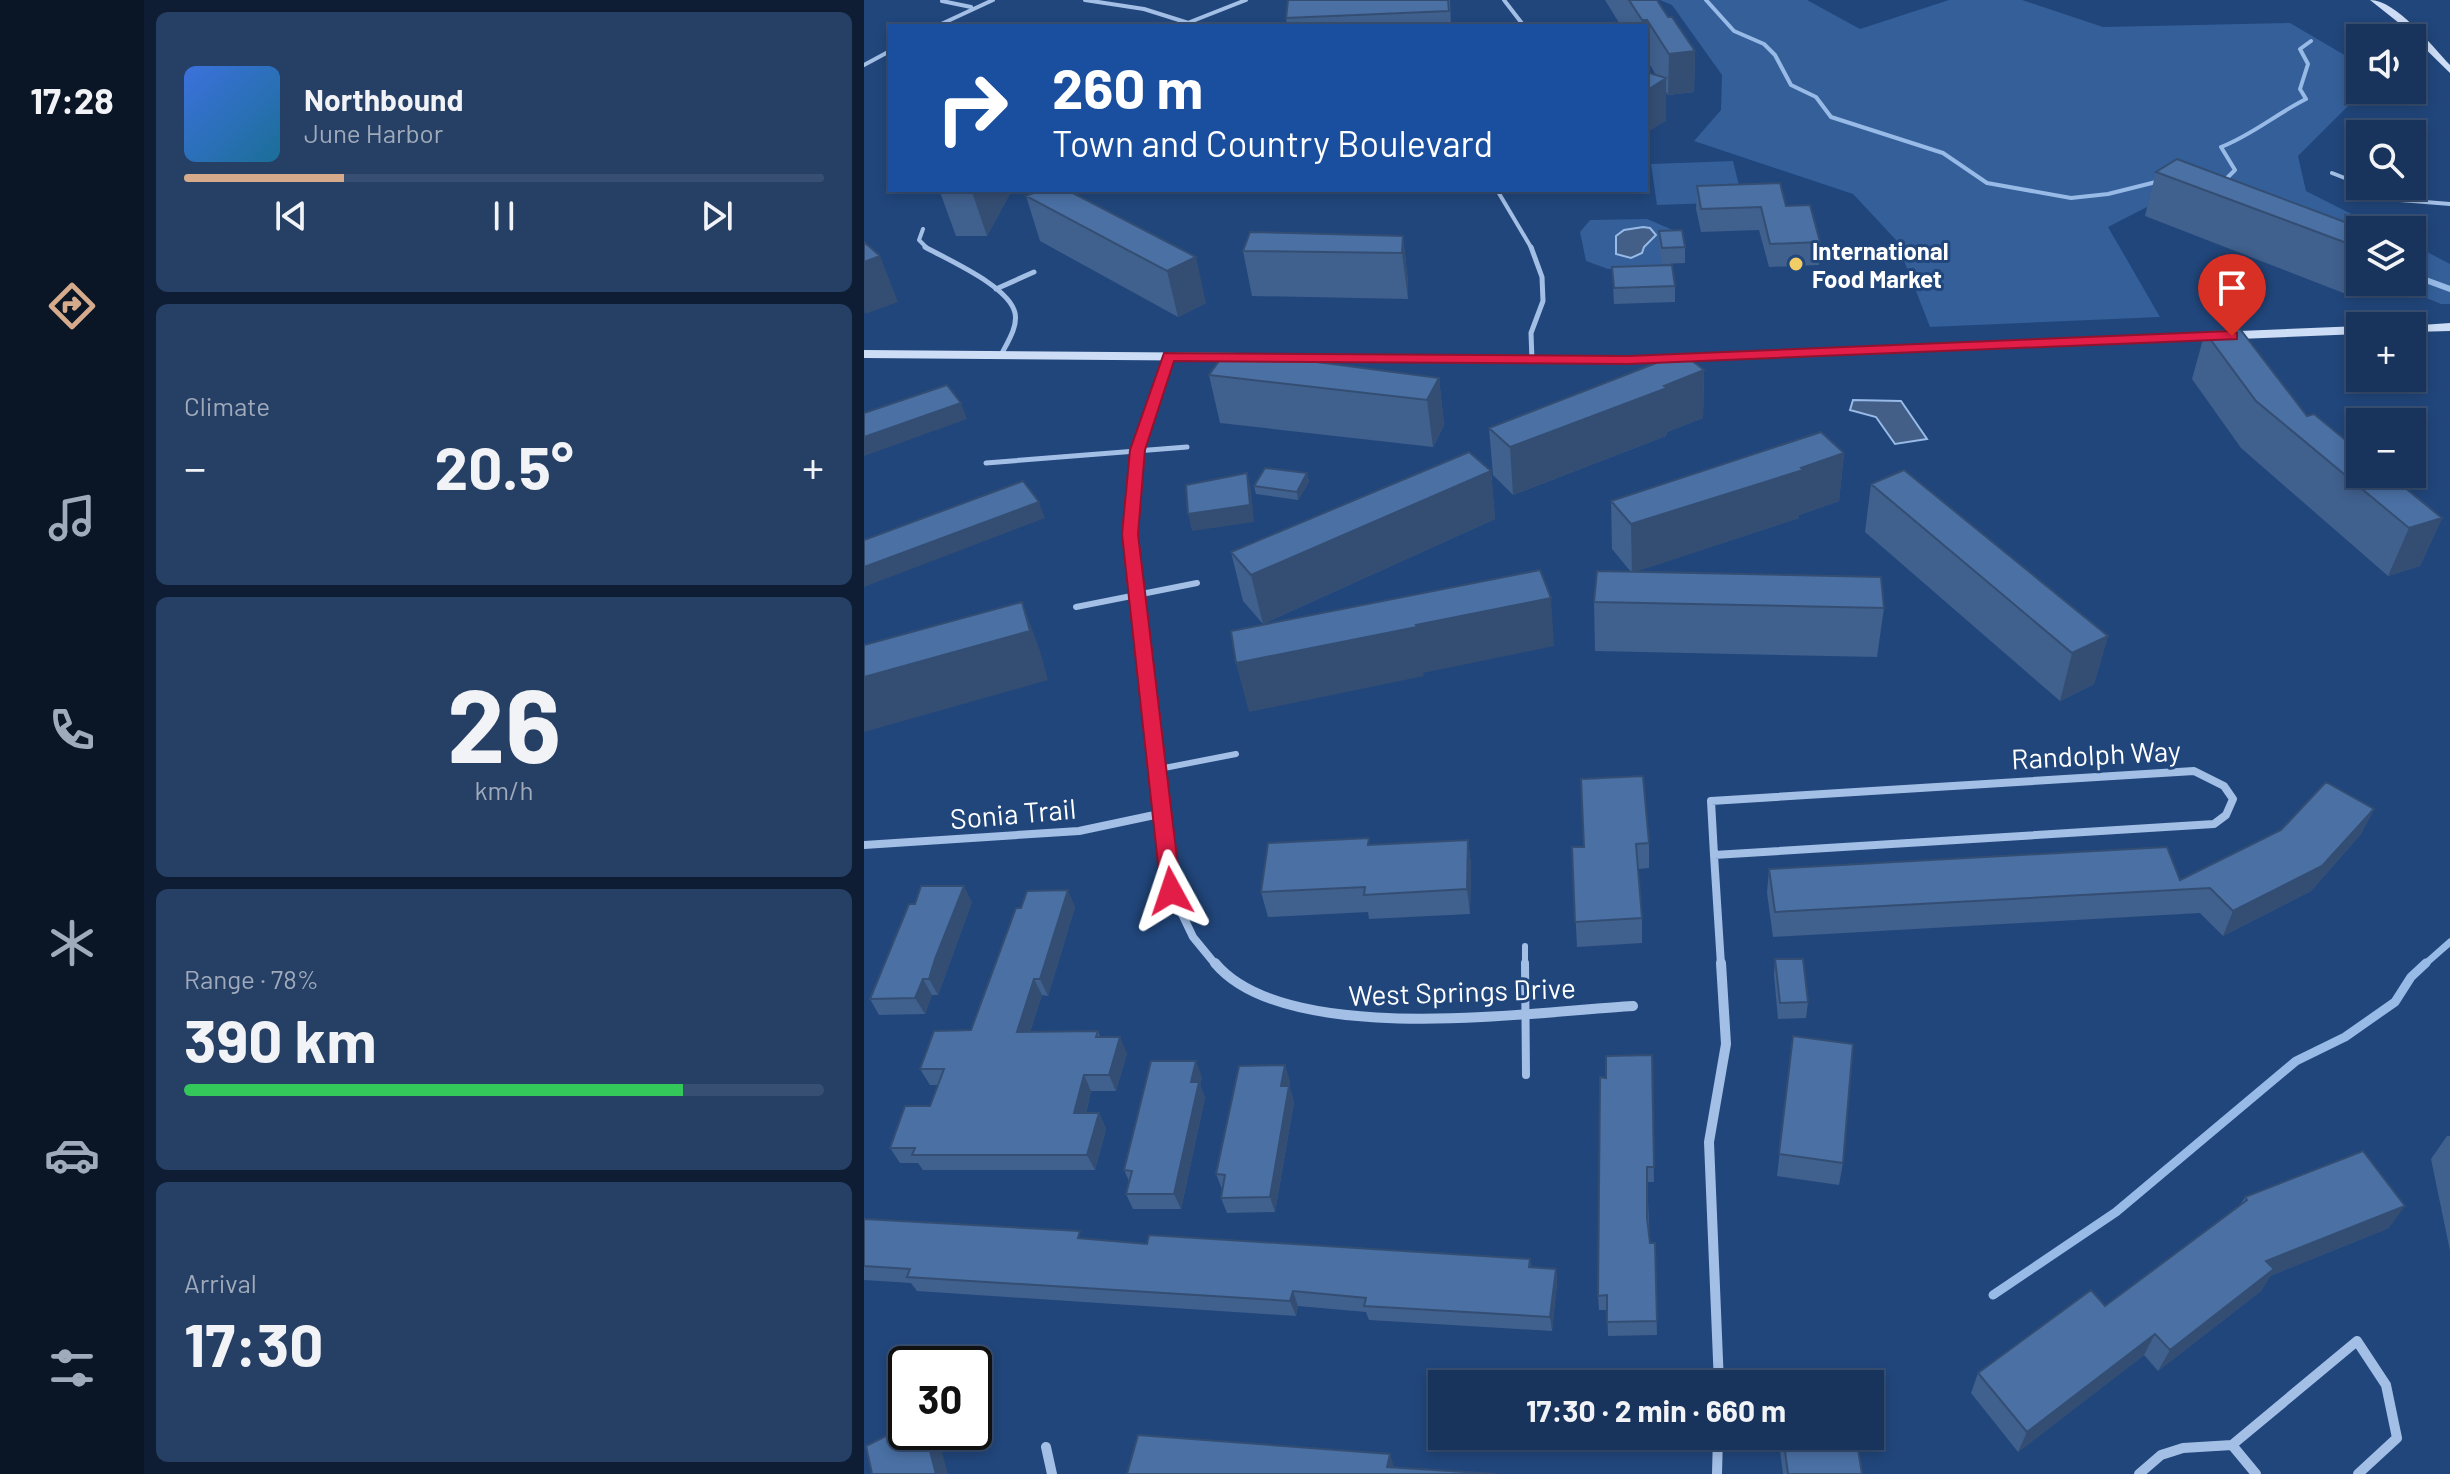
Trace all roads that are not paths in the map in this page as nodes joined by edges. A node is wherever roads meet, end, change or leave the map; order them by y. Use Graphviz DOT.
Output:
graph roads {
  1 [pos="993,0"];
  2 [pos="1085,0"];
  3 [pos="1245,0"];
  4 [pos="1504,0"];
  5 [pos="2374,0"];
  6 [pos="942,1"];
  7 [pos="971,7"];
  8 [pos="1190,22"];
  9 [pos="941,24"];
  10 [pos="1194,24"];
  11 [pos="1522,24"];
  12 [pos="888,52"];
  13 [pos="864,65"];
  14 [pos="2450,70"];
  15 [pos="2332,173"];
  16 [pos="2346,179"];
  17 [pos="1498,192"];
  18 [pos="2400,200"];
  19 [pos="2450,204"];
  20 [pos="923,229"];
  21 [pos="1034,272"];
  22 [pos="996,289"];
  23 [pos="2450,327"];
  24 [pos="2426,328"];
  25 [pos="2346,331"];
  26 [pos="864,354"];
  27 [pos="1001,355"];
  28 [pos="1169,356"];
  29 [pos="1532,361"];
  30 [pos="1187,447"];
  31 [pos="1137,450"];
  32 [pos="986,463"];
  33 [pos="1197,583"];
  34 [pos="1137,592"];
  35 [pos="1076,607"];
  36 [pos="1236,754"];
  37 [pos="1159,769"];
  38 [pos="1164,813"];
  39 [pos="864,845"];
  40 [pos="1714,855"];
  41 [pos="1525,946"];
  42 [pos="1633,1006"];
  43 [pos="1526,1011"];
  44 [pos="1526,1075"];
  45 [pos="1718,1370"];
  46 [pos="2232,1445"];
  47 [pos="1046,1447"];
  48 [pos="1718,1450"];
  49 [pos="1052,1474"];
  50 [pos="1717,1474"];
  51 [pos="2139,1474"];
  52 [pos="2256,1474"];
  53 [pos="2358,1474"];
  1 -- 7 [label="lane"];
  2 -- 8 [label="lane"];
  3 -- 8 [label="lane"];
  4 -- 11 [label="lane"];
  5 -- 14 [label="street"];
  6 -- 7 [label="lane"];
  7 -- 9 [label="lane"];
  8 -- 10 [label="lane"];
  12 -- 13 [label="lane"];
  15 -- 16 [label="lane"];
  17 -- 29 [label="lane"];
  18 -- 19 [label="lane"];
  20 -- 22 [label="lane"];
  21 -- 22 [label="lane"];
  22 -- 27 [label="lane"];
  23 -- 24 [label="street"];
  25 -- 29 [label="street"];
  26 -- 27 [label="street"];
  27 -- 28 [label="street"];
  28 -- 29 [label="street"];
  28 -- 31 [label="street, West Springs Drive"];
  30 -- 31 [label="lane"];
  31 -- 32 [label="lane"];
  31 -- 34 [label="street, West Springs Drive"];
  33 -- 34 [label="lane"];
  34 -- 35 [label="lane"];
  34 -- 37 [label="street, West Springs Drive"];
  36 -- 37 [label="lane"];
  37 -- 38 [label="street, West Springs Drive"];
  38 -- 39 [label="street, Sonia Trail"];
  38 -- 43 [label="street, West Springs Drive"];
  40 -- 40 [label="street, Randolph Way"];
  40 -- 45 [label="street, Randolph Way"];
  41 -- 43 [label="lane"];
  42 -- 43 [label="street, West Springs Drive"];
  43 -- 44 [label="lane"];
  46 -- 51 [label="street"];
  46 -- 52 [label="street"];
  46 -- 53 [label="street"];
  47 -- 49 [label="street"];
  48 -- 50 [label="street"];
}
